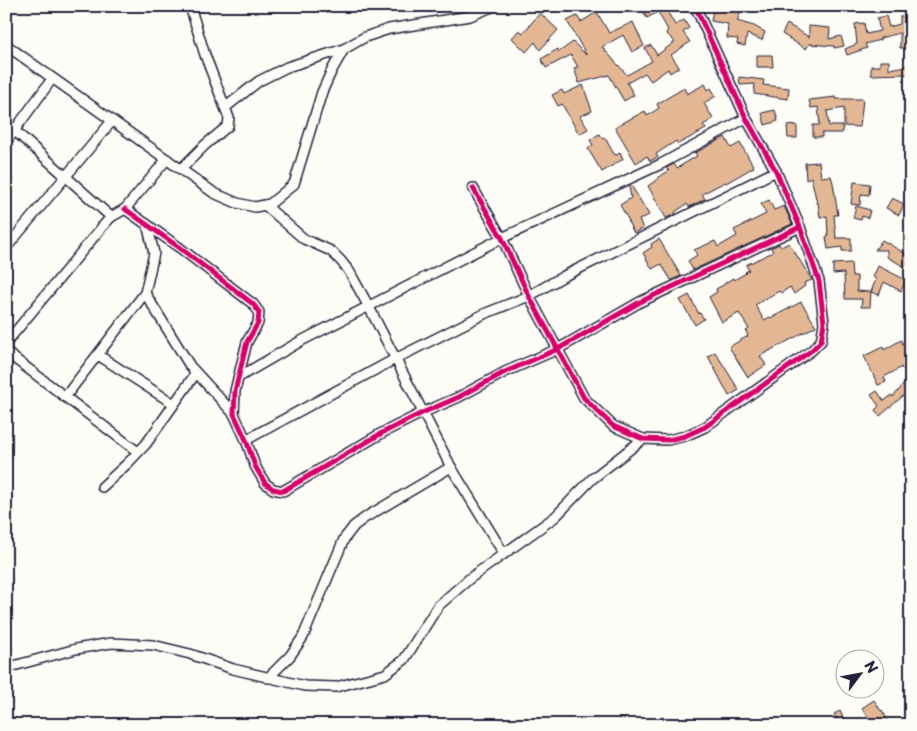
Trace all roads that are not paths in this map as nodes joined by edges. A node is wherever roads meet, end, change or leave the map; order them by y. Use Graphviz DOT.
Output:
graph roads {
  1 [pos="190,6"];
  2 [pos="494,6"];
  3 [pos="695,6"];
  4 [pos="6,45"];
  5 [pos="344,49"];
  6 [pos="52,79"];
  7 [pos="226,107"];
  8 [pos="746,118"];
  9 [pos="112,121"];
  10 [pos="6,123"];
  11 [pos="16,130"];
  12 [pos="6,142"];
  13 [pos="167,159"];
  14 [pos="181,169"];
  15 [pos="776,171"];
  16 [pos="66,176"];
  17 [pos="473,188"];
  18 [pos="265,205"];
  19 [pos="125,209"];
  20 [pos="111,217"];
  21 [pos="147,224"];
  22 [pos="800,228"];
  23 [pos="502,238"];
  24 [pos="6,248"];
  25 [pos="145,293"];
  26 [pos="529,296"];
  27 [pos="369,307"];
  28 [pos="6,343"];
  29 [pos="558,349"];
  30 [pos="6,352"];
  31 [pos="98,355"];
  32 [pos="395,359"];
  33 [pos="196,373"];
  34 [pos="239,378"];
  35 [pos="65,397"];
  36 [pos="174,404"];
  37 [pos="422,413"];
  38 [pos="234,414"];
  39 [pos="643,439"];
  40 [pos="246,440"];
  41 [pos="138,452"];
  42 [pos="451,467"];
  43 [pos="102,487"];
  44 [pos="504,554"];
  45 [pos="6,668"];
  46 [pos="268,678"];
  1 -- 7 [label="street"];
  2 -- 5 [label="street"];
  3 -- 8 [label="street"];
  4 -- 6 [label="street"];
  5 -- 7 [label="street"];
  5 -- 18 [label="street"];
  6 -- 9 [label="street"];
  6 -- 11 [label="street"];
  7 -- 14 [label="street"];
  8 -- 15 [label="street"];
  8 -- 23 [label="street"];
  9 -- 13 [label="street"];
  9 -- 16 [label="street"];
  10 -- 11 [label="street"];
  11 -- 12 [label="street"];
  11 -- 16 [label="street"];
  13 -- 14 [label="street"];
  13 -- 19 [label="street"];
  14 -- 18 [label="street"];
  15 -- 22 [label="street"];
  15 -- 26 [label="street"];
  16 -- 20 [label="street"];
  16 -- 24 [label="street"];
  17 -- 23 [label="street"];
  18 -- 27 [label="street"];
  19 -- 20 [label="street"];
  19 -- 21 [label="street"];
  20 -- 28 [label="street"];
  21 -- 25 [label="street"];
  21 -- 34 [label="street"];
  22 -- 29 [label="street"];
  22 -- 39 [label="street"];
  23 -- 26 [label="street"];
  23 -- 27 [label="street"];
  25 -- 31 [label="street"];
  25 -- 33 [label="street"];
  26 -- 29 [label="street"];
  26 -- 32 [label="street"];
  27 -- 32 [label="street"];
  27 -- 34 [label="street"];
  29 -- 37 [label="street"];
  29 -- 39 [label="street"];
  30 -- 35 [label="street"];
  31 -- 35 [label="street"];
  31 -- 36 [label="street"];
  32 -- 37 [label="street"];
  32 -- 40 [label="street"];
  33 -- 36 [label="street"];
  33 -- 38 [label="street"];
  34 -- 38 [label="street"];
  35 -- 41 [label="street"];
  36 -- 41 [label="street"];
  37 -- 40 [label="street"];
  37 -- 42 [label="street"];
  38 -- 40 [label="street"];
  39 -- 44 [label="street"];
  41 -- 43 [label="street"];
  42 -- 44 [label="street"];
  42 -- 46 [label="street"];
  44 -- 46 [label="street"];
  45 -- 46 [label="street"];
}
